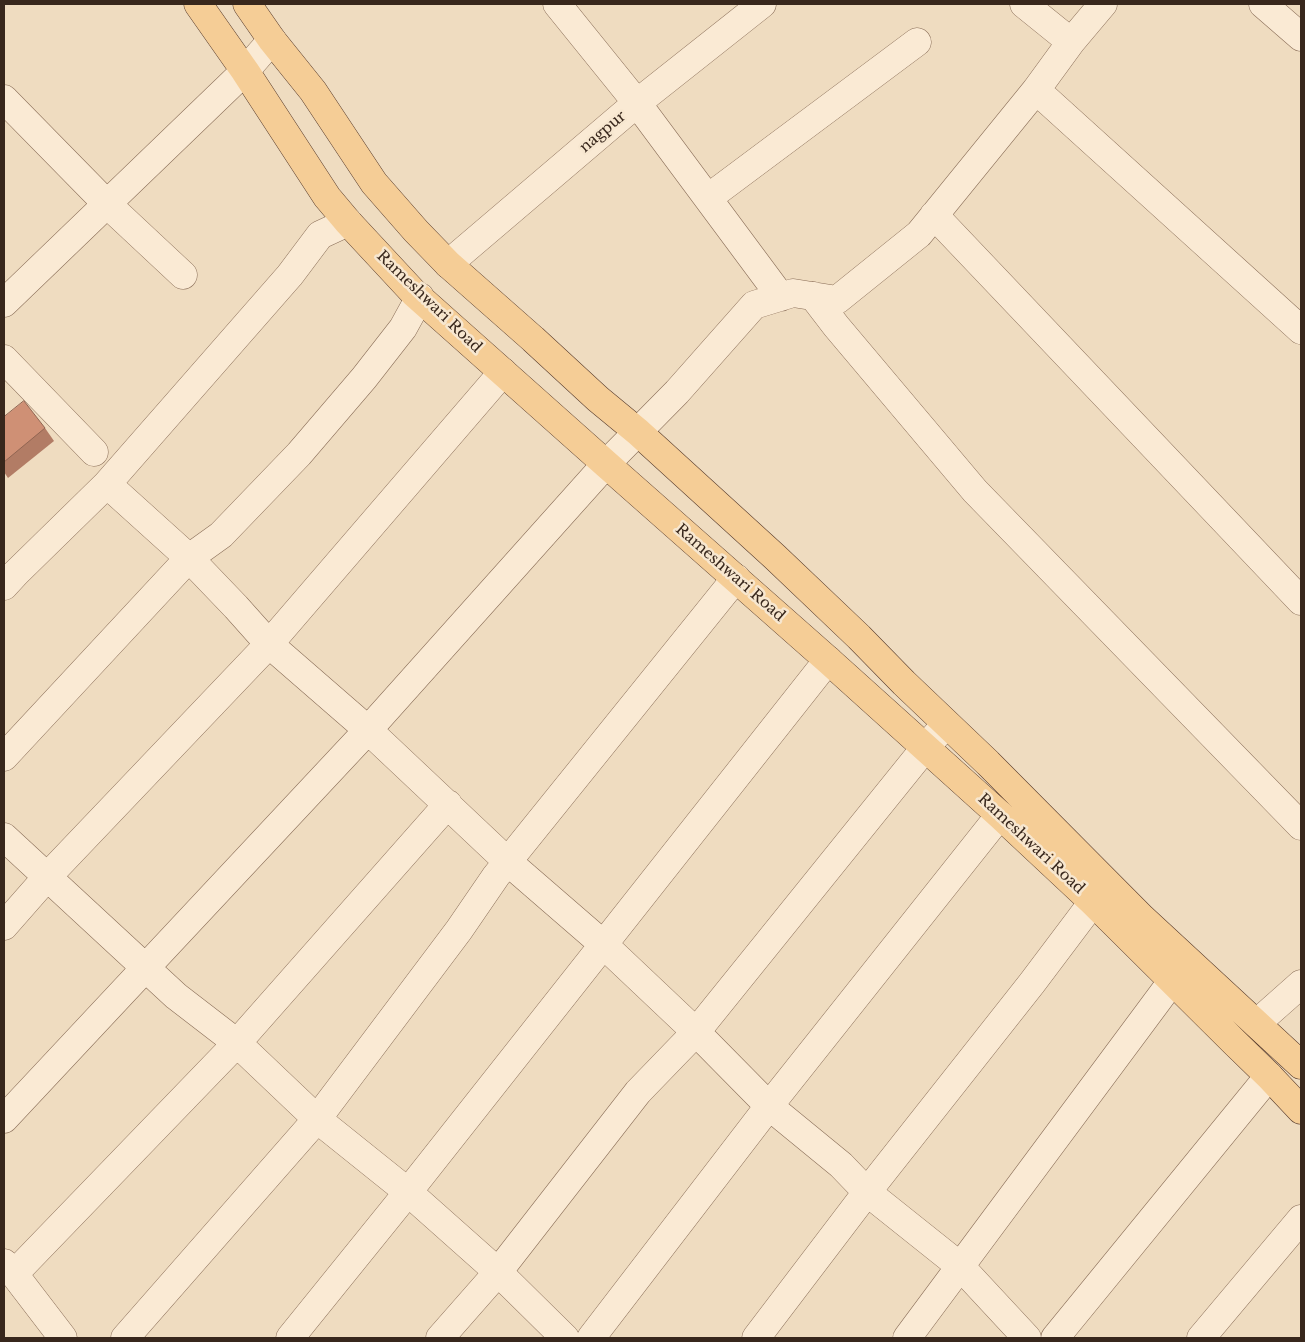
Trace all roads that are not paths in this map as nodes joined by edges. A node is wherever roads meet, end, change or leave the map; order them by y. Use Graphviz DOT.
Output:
graph roads {
  1 [pos="198,4"];
  2 [pos="247,4"];
  3 [pos="557,4"];
  4 [pos="762,4"];
  5 [pos="1024,4"];
  6 [pos="1103,4"];
  7 [pos="1263,4"];
  8 [pos="1301,37"];
  9 [pos="272,40"];
  10 [pos="918,42"];
  11 [pos="1071,42"];
  12 [pos="245,71"];
  13 [pos="1036,90"];
  14 [pos="4,99"];
  15 [pos="637,103"];
  16 [pos="708,198"];
  17 [pos="107,204"];
  18 [pos="934,215"];
  19 [pos="348,222"];
  20 [pos="448,264"];
  21 [pos="183,275"];
  22 [pos="813,296"];
  23 [pos="781,297"];
  24 [pos="420,298"];
  25 [pos="4,304"];
  26 [pos="1301,330"];
  27 [pos="4,359"];
  28 [pos="503,372"];
  29 [pos="638,432"];
  30 [pos="94,452"];
  31 [pos="606,464"];
  32 [pos="107,484"];
  33 [pos="189,558"];
  34 [pos="736,578"];
  35 [pos="4,586"];
  36 [pos="1301,601"];
  37 [pos="269,644"];
  38 [pos="828,660"];
  39 [pos="946,724"];
  40 [pos="368,730"];
  41 [pos="925,748"];
  42 [pos="4,757"];
  43 [pos="448,804"];
  44 [pos="1000,814"];
  45 [pos="1301,826"];
  46 [pos="4,837"];
  47 [pos="507,861"];
  48 [pos="47,877"];
  49 [pos="1094,902"];
  50 [pos="4,926"];
  51 [pos="604,945"];
  52 [pos="146,968"];
  53 [pos="1181,971"];
  54 [pos="1301,984"];
  55 [pos="1257,1023"];
  56 [pos="696,1032"];
  57 [pos="238,1043"];
  58 [pos="1301,1065"];
  59 [pos="1269,1076"];
  60 [pos="768,1106"];
  61 [pos="1301,1110"];
  62 [pos="4,1119"];
  63 [pos="317,1119"];
  64 [pos="408,1192"];
  65 [pos="867,1192"];
  66 [pos="1301,1219"];
  67 [pos="961,1266"];
  68 [pos="9,1269"];
  69 [pos="498,1272"];
  70 [pos="63,1338"];
  71 [pos="125,1338"];
  72 [pos="290,1338"];
  73 [pos="440,1338"];
  74 [pos="565,1338"];
  75 [pos="591,1338"];
  76 [pos="756,1338"];
  77 [pos="907,1338"];
  78 [pos="1027,1338"];
  79 [pos="1055,1338"];
  80 [pos="1201,1338"];
  1 -- 12 [label="main road, Rameshwari Road"];
  2 -- 9 [label="main road"];
  3 -- 15 [label="street"];
  4 -- 15 [label="street, nagpur"];
  5 -- 11 [label="street"];
  6 -- 11 [label="street"];
  7 -- 8 [label="street"];
  9 -- 12 [label="street"];
  9 -- 20 [label="main road"];
  10 -- 16 [label="street"];
  11 -- 13 [label="street"];
  12 -- 17 [label="street"];
  12 -- 19 [label="main road, Rameshwari Road"];
  13 -- 18 [label="street"];
  13 -- 26 [label="street"];
  14 -- 17 [label="street"];
  15 -- 16 [label="street"];
  15 -- 20 [label="street, nagpur"];
  16 -- 23 [label="street"];
  17 -- 21 [label="street"];
  17 -- 25 [label="street"];
  18 -- 22 [label="street"];
  18 -- 36 [label="street"];
  19 -- 24 [label="main road, Rameshwari Road"];
  19 -- 32 [label="street"];
  20 -- 29 [label="main road"];
  22 -- 23 [label="street"];
  22 -- 45 [label="street"];
  23 -- 29 [label="street"];
  24 -- 28 [label="main road, Rameshwari Road"];
  24 -- 33 [label="street"];
  27 -- 30 [label="street"];
  28 -- 31 [label="main road, Rameshwari Road"];
  28 -- 37 [label="street"];
  29 -- 31 [label="street"];
  29 -- 39 [label="main road"];
  31 -- 34 [label="main road, Rameshwari Road"];
  31 -- 40 [label="street"];
  32 -- 33 [label="street"];
  32 -- 35 [label="street"];
  33 -- 37 [label="street"];
  33 -- 42 [label="street"];
  34 -- 38 [label="main road, Rameshwari Road"];
  34 -- 47 [label="street"];
  37 -- 40 [label="street"];
  37 -- 48 [label="street"];
  38 -- 41 [label="main road, Rameshwari Road"];
  38 -- 51 [label="street"];
  39 -- 41 [label="street"];
  39 -- 53 [label="main road"];
  40 -- 43 [label="street"];
  40 -- 52 [label="street"];
  41 -- 44 [label="main road, Rameshwari Road"];
  41 -- 56 [label="street"];
  43 -- 47 [label="street"];
  43 -- 57 [label="street"];
  44 -- 49 [label="main road, Rameshwari Road"];
  44 -- 60 [label="street"];
  46 -- 48 [label="street"];
  47 -- 51 [label="street"];
  47 -- 63 [label="street"];
  48 -- 50 [label="street"];
  48 -- 52 [label="street"];
  49 -- 53 [label="main road, Rameshwari Road"];
  49 -- 65 [label="street"];
  51 -- 56 [label="street"];
  51 -- 64 [label="street"];
  52 -- 57 [label="street"];
  52 -- 62 [label="street"];
  53 -- 55 [label="main road"];
  53 -- 59 [label="main road, Rameshwari Road"];
  53 -- 67 [label="street"];
  54 -- 55 [label="street"];
  55 -- 58 [label="main road"];
  56 -- 60 [label="street"];
  56 -- 69 [label="street"];
  57 -- 63 [label="street"];
  57 -- 68 [label="street"];
  59 -- 61 [label="main road, Rameshwari Road"];
  59 -- 79 [label="street"];
  60 -- 65 [label="street"];
  60 -- 75 [label="street"];
  63 -- 64 [label="street"];
  63 -- 71 [label="street"];
  64 -- 69 [label="street"];
  64 -- 72 [label="street"];
  65 -- 67 [label="street"];
  65 -- 76 [label="street"];
  66 -- 80 [label="street"];
  67 -- 77 [label="street"];
  67 -- 78 [label="street"];
  68 -- 70 [label="street"];
  69 -- 73 [label="street"];
  69 -- 74 [label="street"];
}
